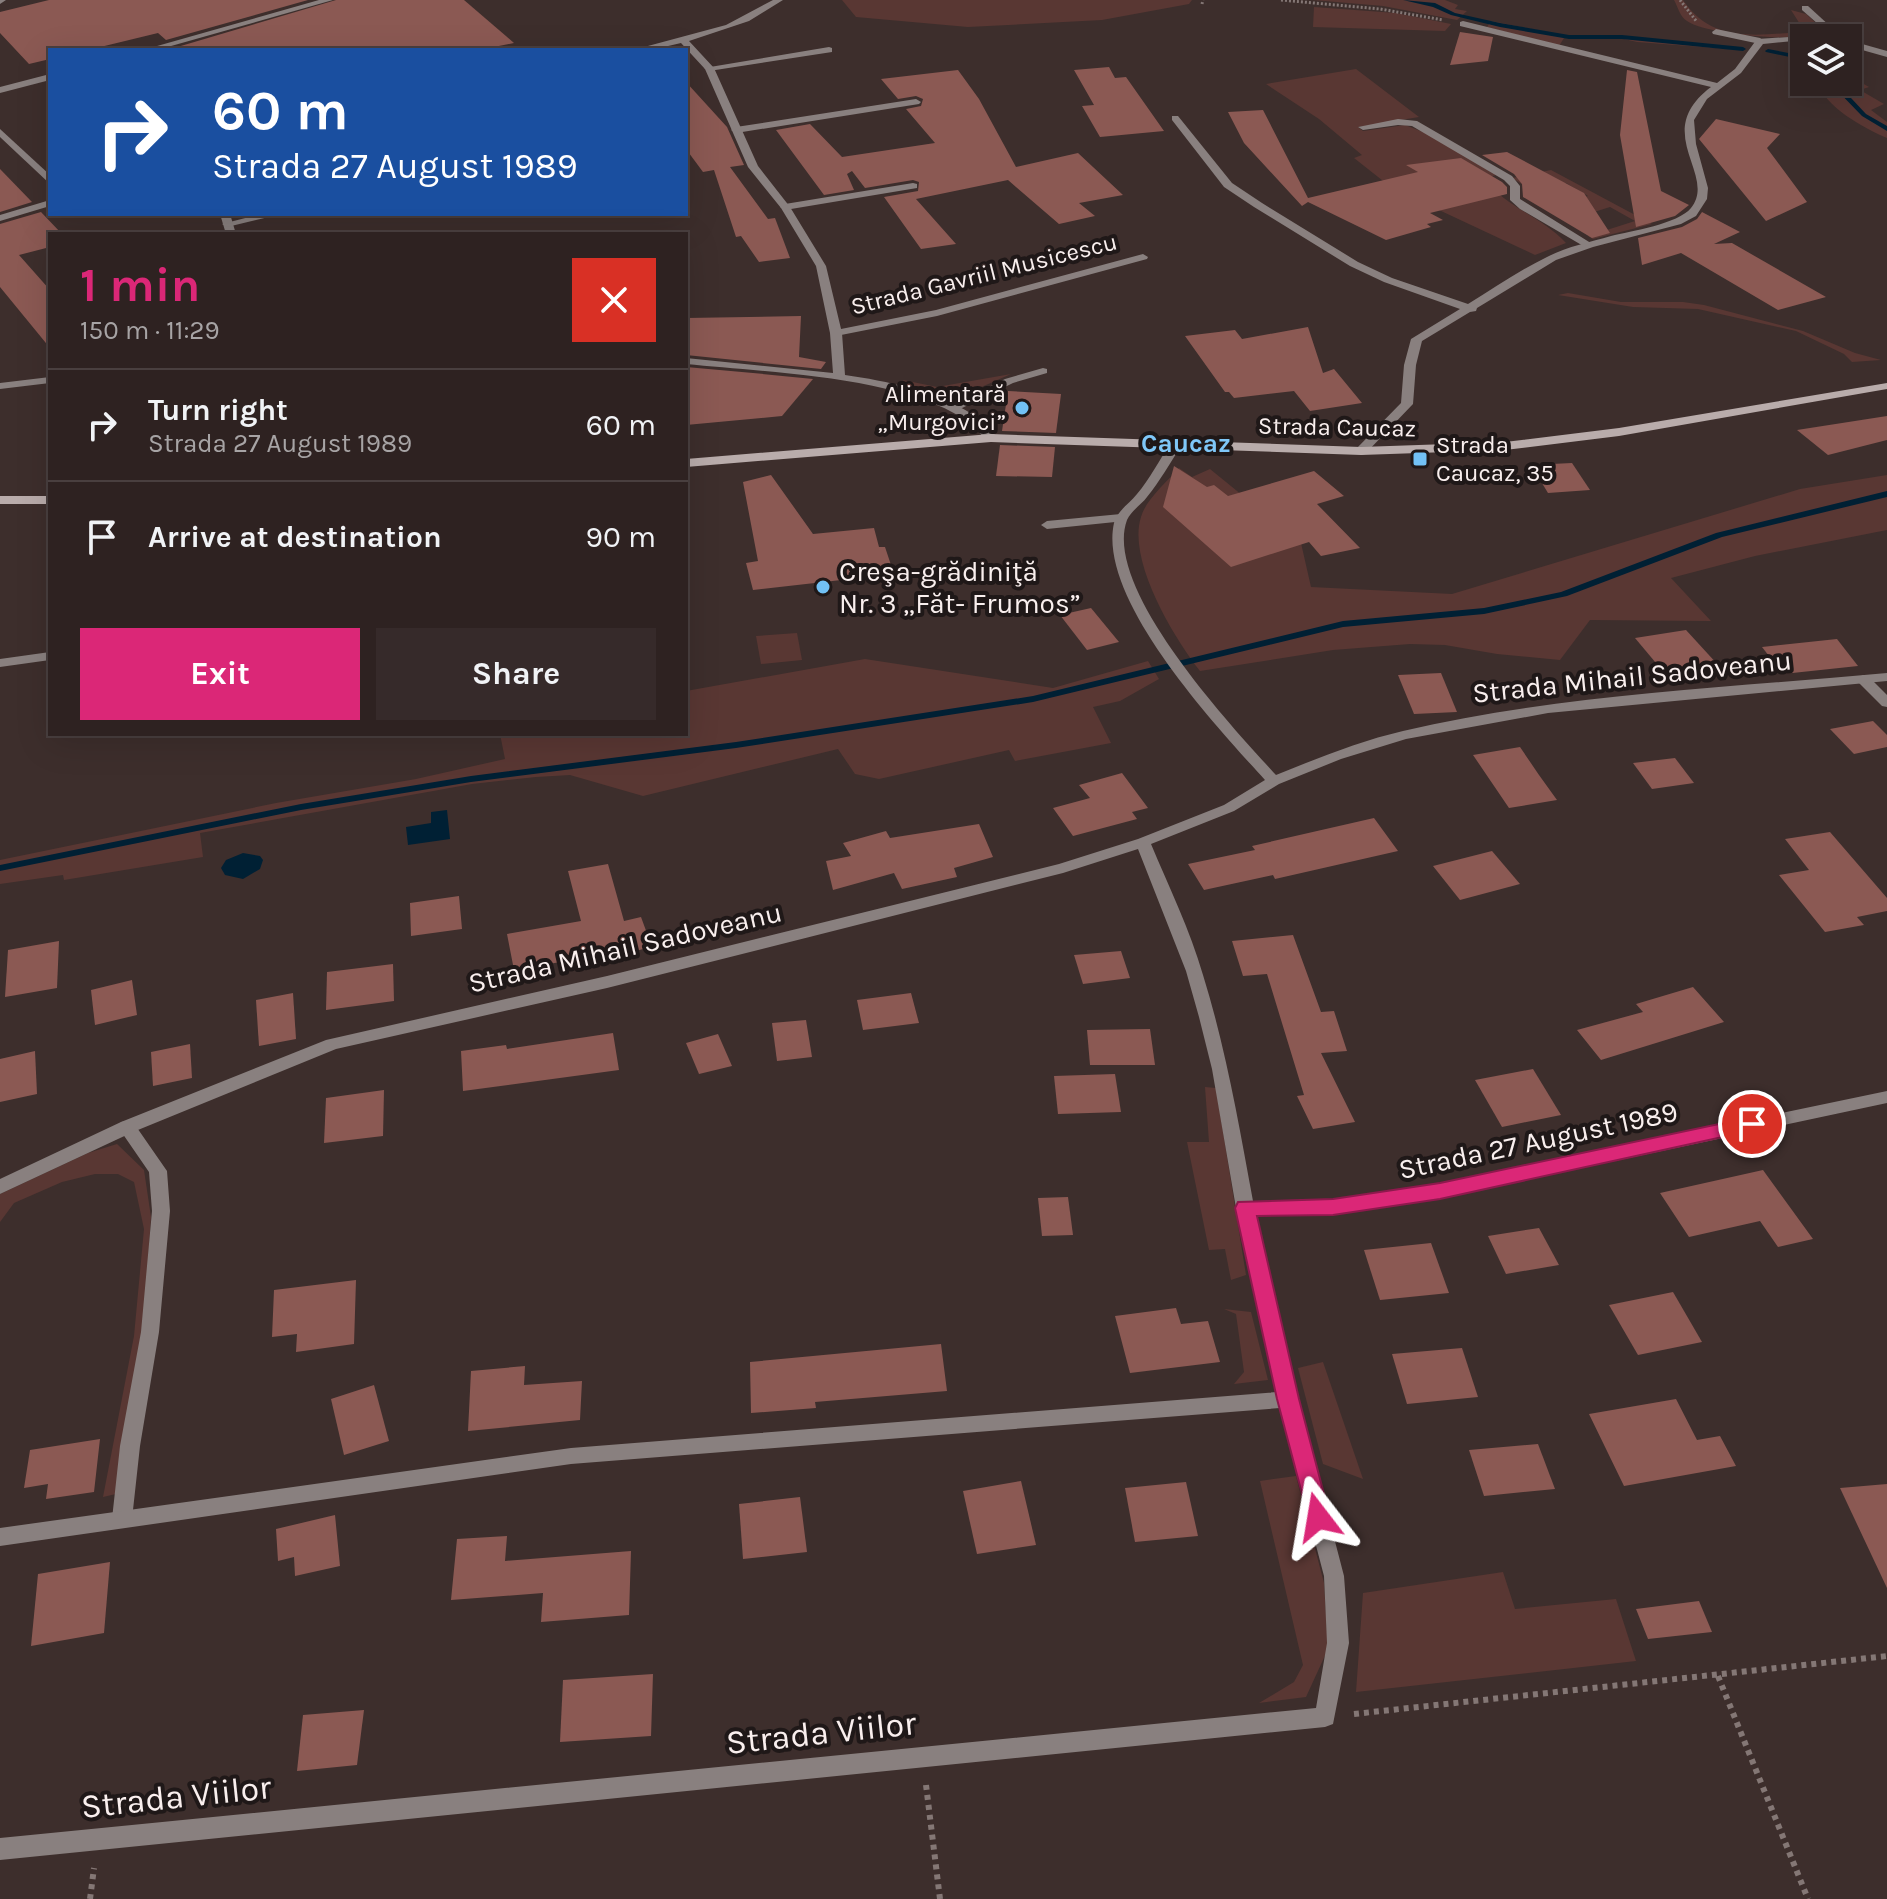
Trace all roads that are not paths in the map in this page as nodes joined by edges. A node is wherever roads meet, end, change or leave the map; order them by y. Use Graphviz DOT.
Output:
graph roads {
  1 [pos="329,0"];
  2 [pos="779,0"];
  3 [pos="1805,8"];
  4 [pos="1463,24"];
  5 [pos="1823,24"];
  6 [pos="1716,32"];
  7 [pos="1790,40"];
  8 [pos="684,41"];
  9 [pos="1760,41"];
  10 [pos="1862,47"];
  11 [pos="154,48"];
  12 [pos="647,48"];
  13 [pos="829,50"];
  14 [pos="1887,54"];
  15 [pos="709,68"];
  16 [pos="48,78"];
  17 [pos="1718,86"];
  18 [pos="0,90"];
  19 [pos="916,102"];
  20 [pos="1175,118"];
  21 [pos="1363,127"];
  22 [pos="736,130"];
  23 [pos="0,132"];
  24 [pos="48,179"];
  25 [pos="913,186"];
  26 [pos="48,204"];
  27 [pos="785,207"];
  28 [pos="266,216"];
  29 [pos="0,218"];
  30 [pos="228,224"];
  31 [pos="1589,245"];
  32 [pos="1143,257"];
  33 [pos="1472,309"];
  34 [pos="836,333"];
  35 [pos="688,361"];
  36 [pos="1043,371"];
  37 [pos="839,376"];
  38 [pos="48,380"];
  39 [pos="0,386"];
  40 [pos="1887,386"];
  41 [pos="956,407"];
  42 [pos="991,438"];
  43 [pos="1175,446"];
  44 [pos="1361,451"];
  45 [pos="688,463"];
  46 [pos="0,500"];
  47 [pos="48,500"];
  48 [pos="1121,518"];
  49 [pos="1047,525"];
  50 [pos="48,656"];
  51 [pos="0,663"];
  52 [pos="1887,677"];
  53 [pos="1863,679"];
  54 [pos="1887,703"];
  55 [pos="1274,781"];
  56 [pos="1143,842"];
  57 [pos="1887,1097"];
  58 [pos="127,1127"];
  59 [pos="0,1187"];
  60 [pos="1245,1208"];
  61 [pos="1288,1399"];
  62 [pos="122,1519"];
  63 [pos="0,1537"];
  64 [pos="0,1849"];
  1 -- 11 [label="street"];
  2 -- 8 [label="street"];
  3 -- 5 [label="street"];
  4 -- 17 [label="street"];
  6 -- 9 [label="street"];
  7 -- 9 [label="street"];
  8 -- 12 [label="street"];
  8 -- 15 [label="street, Strada Gavriil Musicescu"];
  9 -- 17 [label="street"];
  10 -- 14 [label="street"];
  13 -- 15 [label="street"];
  15 -- 22 [label="street, Strada Gavriil Musicescu"];
  16 -- 18 [label="street"];
  17 -- 31 [label="street"];
  19 -- 22 [label="street"];
  20 -- 33 [label="street"];
  21 -- 31 [label="street"];
  22 -- 27 [label="street, Strada Gavriil Musicescu"];
  23 -- 24 [label="street"];
  25 -- 27 [label="street"];
  26 -- 29 [label="street"];
  27 -- 34 [label="street, Strada Gavriil Musicescu"];
  28 -- 30 [label="street"];
  31 -- 33 [label="street"];
  32 -- 34 [label="street, Strada Gavriil Musicescu"];
  33 -- 44 [label="street"];
  34 -- 37 [label="street, Strada Gavriil Musicescu"];
  35 -- 37 [label="street"];
  36 -- 41 [label="street"];
  37 -- 41 [label="street"];
  38 -- 39 [label="street"];
  40 -- 44 [label="street, Strada Caucaz"];
  41 -- 42 [label="street"];
  42 -- 43 [label="street, Strada Caucaz"];
  42 -- 45 [label="street, Strada Caucaz"];
  43 -- 44 [label="street, Strada Caucaz"];
  43 -- 48 [label="street"];
  46 -- 47 [label="street"];
  48 -- 49 [label="street"];
  48 -- 55 [label="street"];
  50 -- 51 [label="street"];
  52 -- 53 [label="street, Strada Mihail Sadoveanu"];
  53 -- 54 [label="street"];
  53 -- 55 [label="street, Strada Mihail Sadoveanu"];
  55 -- 56 [label="street, Strada Mihail Sadoveanu"];
  56 -- 58 [label="street, Strada Mihail Sadoveanu"];
  56 -- 60 [label="street"];
  57 -- 60 [label="street, Strada 27 August 1989"];
  58 -- 59 [label="street, Strada Mihail Sadoveanu"];
  58 -- 62 [label="street"];
  60 -- 61 [label="street"];
  61 -- 62 [label="street"];
  61 -- 64 [label="street, Strada Viilor"];
  62 -- 63 [label="street"];
}
